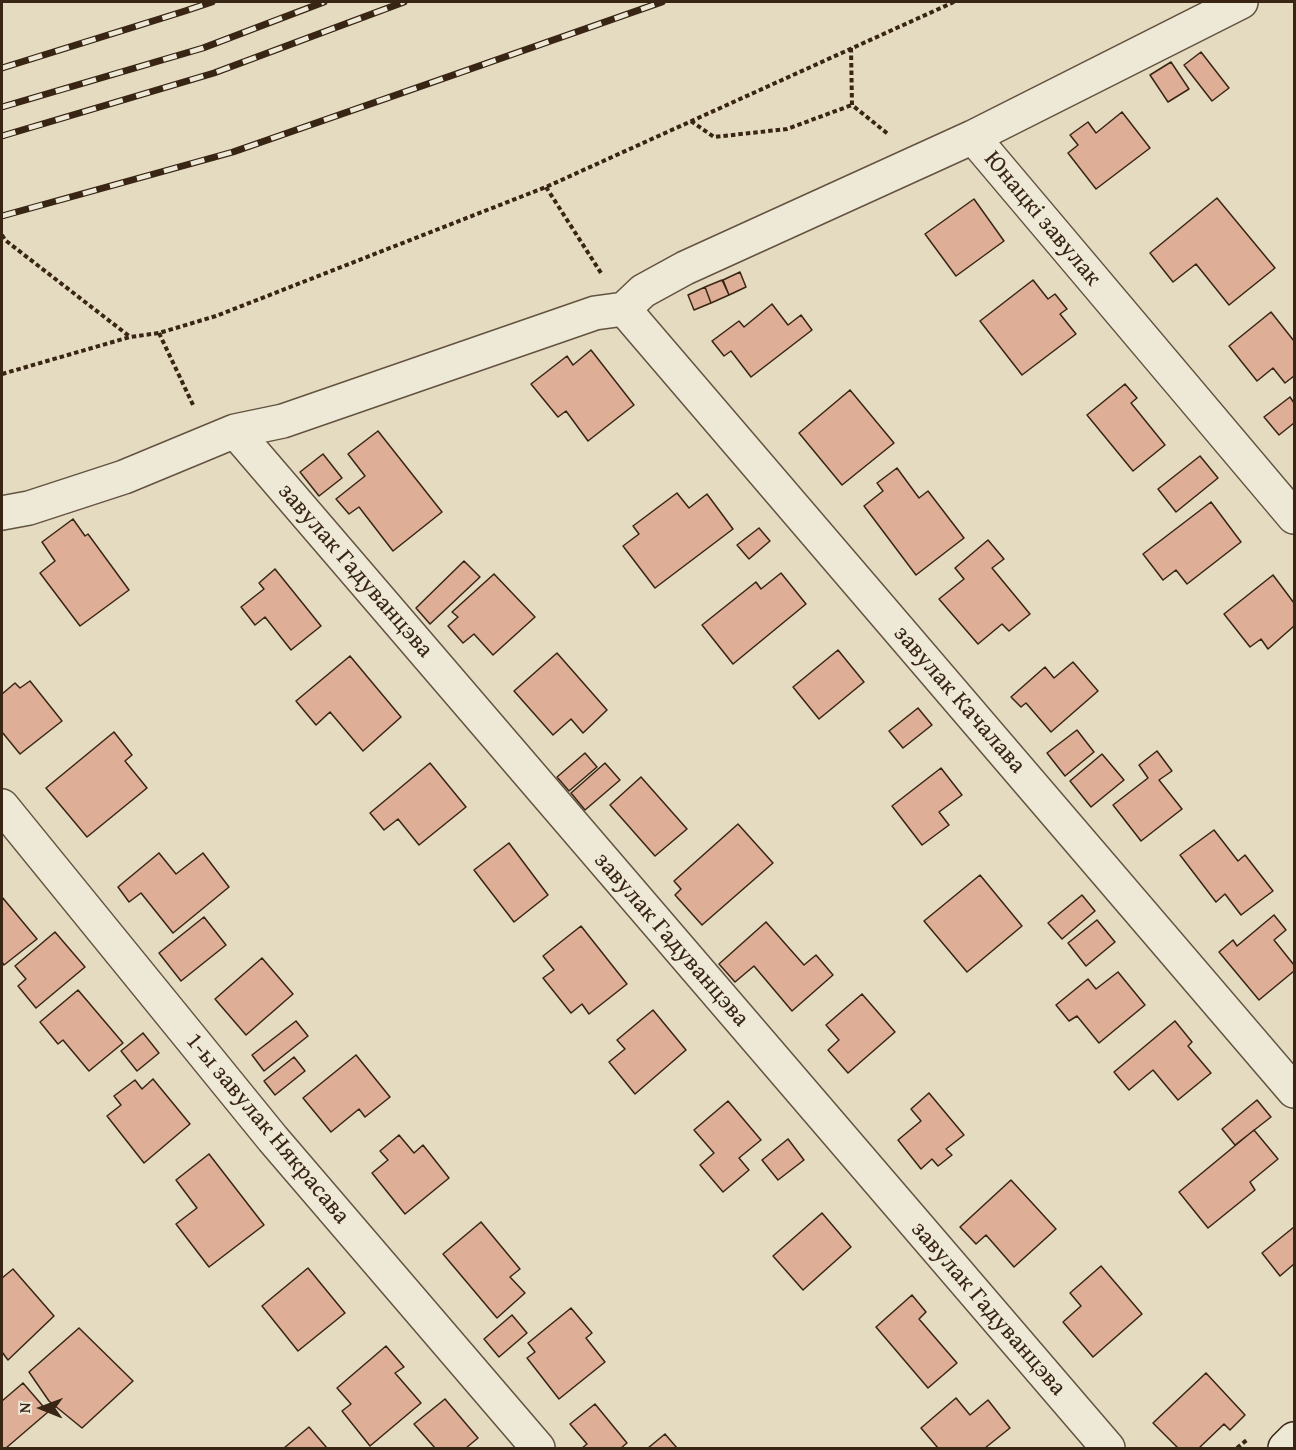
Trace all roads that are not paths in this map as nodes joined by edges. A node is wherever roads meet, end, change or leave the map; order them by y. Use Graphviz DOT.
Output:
graph roads {
  1 [pos="1241,2"];
  2 [pos="959,143"];
  3 [pos="624,309"];
  4 [pos="235,431"];
  5 [pos="2,513"];
  6 [pos="1294,517"];
  7 [pos="2,806"];
  8 [pos="1294,1091"];
  9 [pos="1294,1439"];
  10 [pos="538,1449"];
  11 [pos="1108,1449"];
  12 [pos="1285,1449"];
  1 -- 2 [label="street"];
  2 -- 3 [label="street, Юнацкі завулак"];
  2 -- 6 [label="street, Юнацкі завулак"];
  3 -- 4 [label="street"];
  3 -- 8 [label="street, завулак Качалава"];
  4 -- 5 [label="street"];
  4 -- 11 [label="street, завулак Гадуванцэва"];
  7 -- 10 [label="street, 1-ы завулак Някрасава"];
  9 -- 12 [label="street"];
}
